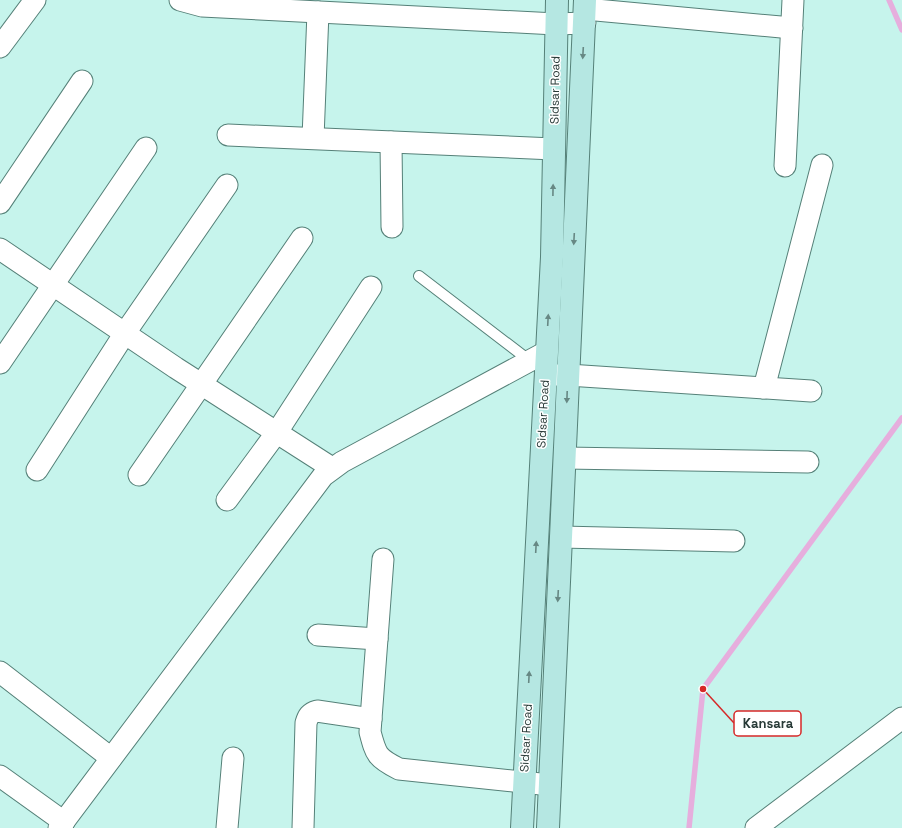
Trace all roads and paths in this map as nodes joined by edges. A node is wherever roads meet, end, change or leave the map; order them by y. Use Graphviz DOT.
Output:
graph roads {
  1 [pos="180,0"];
  2 [pos="557,0"];
  3 [pos="793,0"];
  4 [pos="31,2"];
  5 [pos="400,8"];
  6 [pos="585,11"];
  7 [pos="318,12"];
  8 [pos="556,24"];
  9 [pos="792,28"];
  10 [pos="0,47"];
  11 [pos="82,81"];
  12 [pos="228,135"];
  13 [pos="313,138"];
  14 [pos="392,142"];
  15 [pos="146,148"];
  16 [pos="554,149"];
  17 [pos="822,165"];
  18 [pos="785,166"];
  19 [pos="227,185"];
  20 [pos="0,203"];
  21 [pos="392,227"];
  22 [pos="302,238"];
  23 [pos="0,249"];
  24 [pos="419,276"];
  25 [pos="54,286"];
  26 [pos="371,287"];
  27 [pos="125,333"];
  28 [pos="541,362"];
  29 [pos="0,364"];
  30 [pos="568,375"];
  31 [pos="201,384"];
  32 [pos="764,388"];
  33 [pos="811,391"];
  34 [pos="277,432"];
  35 [pos="564,458"];
  36 [pos="808,462"];
  37 [pos="332,468"];
  38 [pos="37,470"];
  39 [pos="139,475"];
  40 [pos="227,500"];
  41 [pos="561,537"];
  42 [pos="734,541"];
  43 [pos="384,559"];
  44 [pos="318,635"];
  45 [pos="378,639"];
  46 [pos="0,672"];
  47 [pos="902,718"];
  48 [pos="371,719"];
  49 [pos="111,758"];
  50 [pos="233,758"];
  51 [pos="0,776"];
  52 [pos="524,781"];
  53 [pos="550,785"];
  54 [pos="62,825"];
  55 [pos="228,828"];
  56 [pos="303,828"];
  57 [pos="522,828"];
  58 [pos="548,828"];
  59 [pos="756,828"];
  1 -- 7 [label="street"];
  2 -- 8 [label="main road, Sidsar Road"];
  3 -- 9 [label="street"];
  4 -- 10 [label="street"];
  5 -- 7 [label="street"];
  5 -- 8 [label="street"];
  6 -- 8 [label="street"];
  6 -- 9 [label="street"];
  6 -- 30 [label="main road, Sidsar Road, one-way"];
  7 -- 13 [label="street"];
  8 -- 16 [label="main road, Sidsar Road"];
  9 -- 18 [label="street"];
  11 -- 20 [label="street"];
  12 -- 13 [label="street"];
  13 -- 14 [label="street"];
  14 -- 16 [label="street"];
  14 -- 21 [label="street"];
  15 -- 25 [label="street"];
  28 -- 16 [label="main road, Sidsar Road, one-way"];
  17 -- 32 [label="street"];
  19 -- 27 [label="street"];
  22 -- 31 [label="street"];
  23 -- 25 [label="street"];
  24 -- 28 [label="lane"];
  25 -- 27 [label="street"];
  25 -- 29 [label="street"];
  26 -- 34 [label="street"];
  27 -- 31 [label="street"];
  27 -- 38 [label="street"];
  28 -- 30 [label="street"];
  28 -- 37 [label="street"];
  52 -- 28 [label="main road, Sidsar Road, one-way"];
  30 -- 32 [label="street"];
  30 -- 35 [label="main road, Sidsar Road, one-way"];
  31 -- 34 [label="street"];
  31 -- 39 [label="street"];
  32 -- 33 [label="street"];
  34 -- 37 [label="street"];
  34 -- 40 [label="street"];
  35 -- 36 [label="street"];
  35 -- 41 [label="main road, Sidsar Road"];
  37 -- 49 [label="street"];
  41 -- 42 [label="street"];
  41 -- 53 [label="main road, Sidsar Road, one-way"];
  43 -- 45 [label="street"];
  44 -- 45 [label="street"];
  45 -- 48 [label="street"];
  46 -- 49 [label="street"];
  47 -- 59 [label="street"];
  48 -- 52 [label="street"];
  48 -- 56 [label="street"];
  49 -- 54 [label="street"];
  50 -- 55 [label="street"];
  51 -- 54 [label="street"];
  52 -- 53 [label="street"];
  52 -- 57 [label="main road, Sidsar Road"];
  53 -- 58 [label="main road, Sidsar Road"];
}
